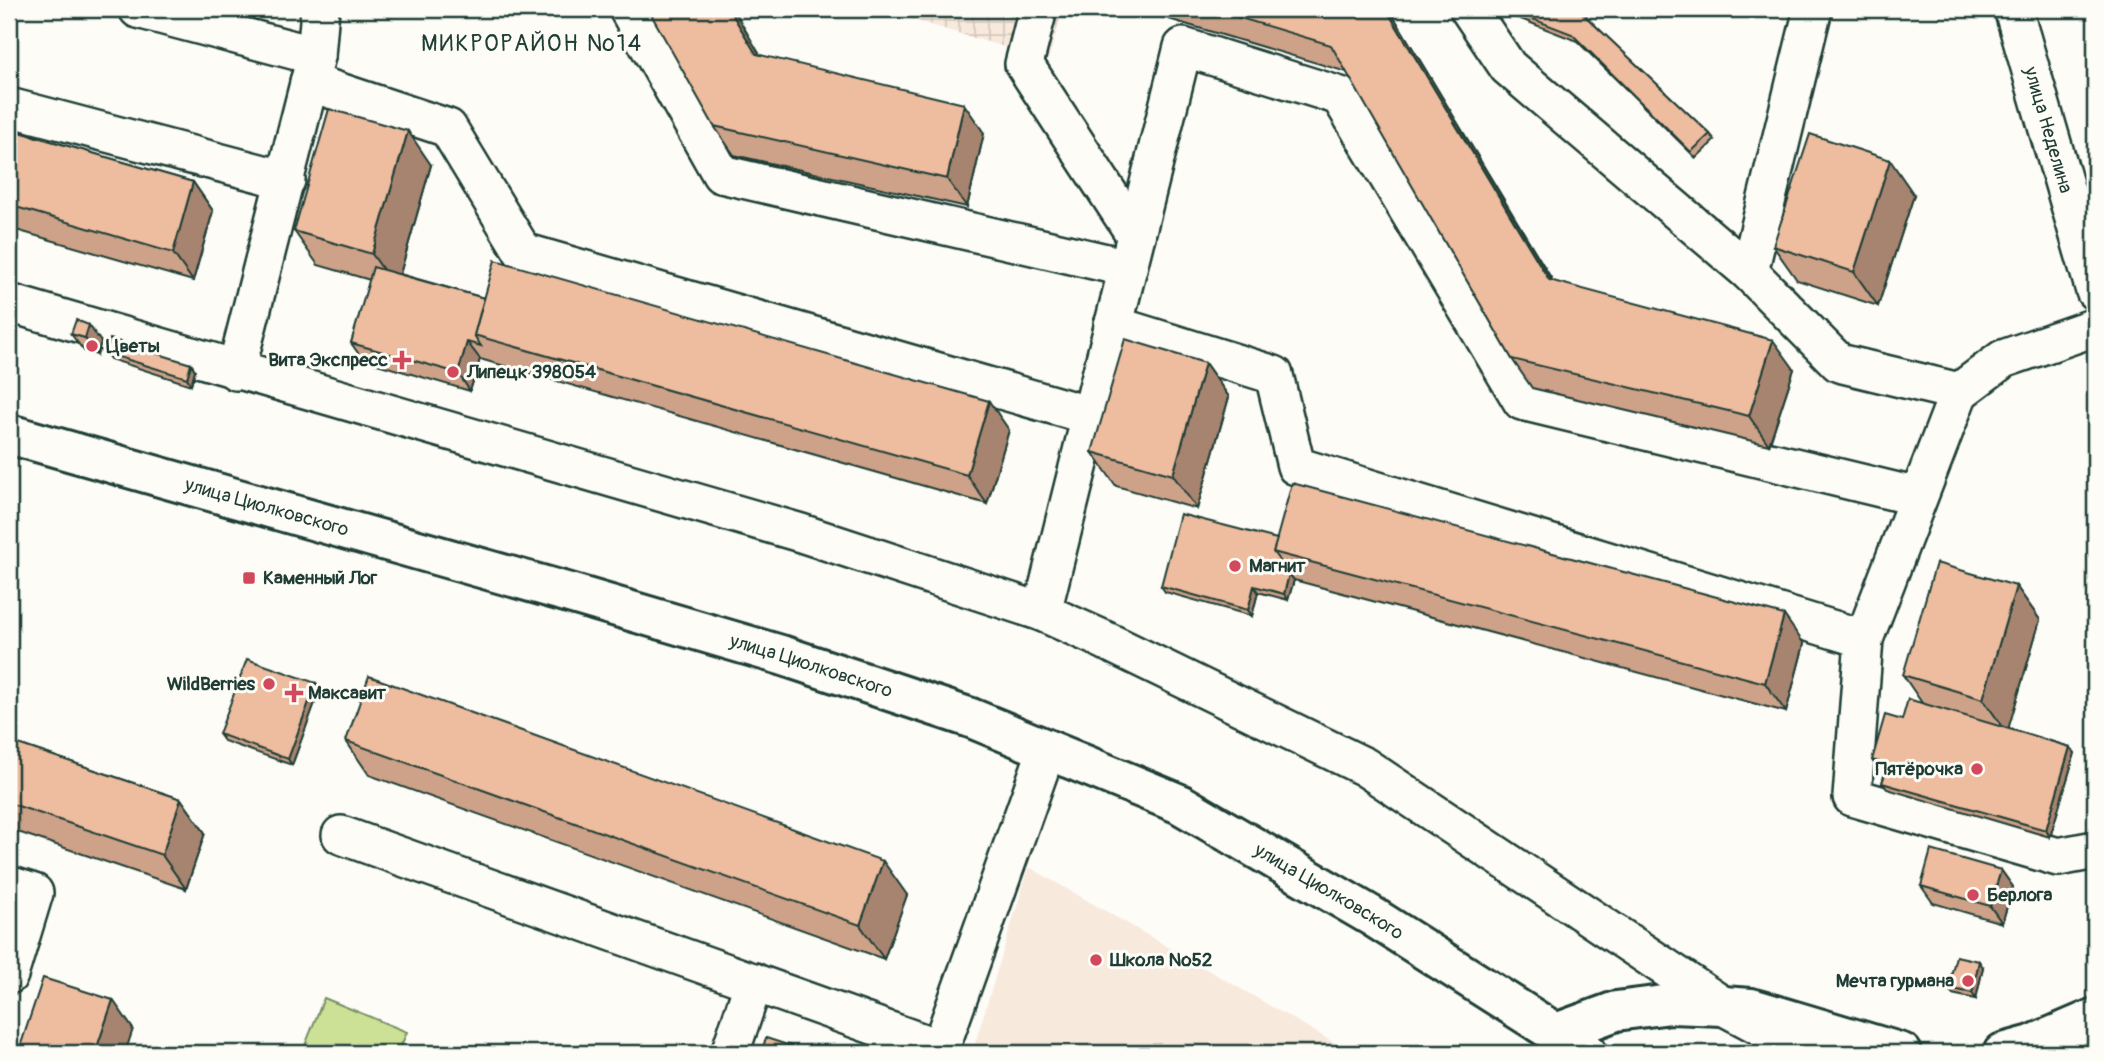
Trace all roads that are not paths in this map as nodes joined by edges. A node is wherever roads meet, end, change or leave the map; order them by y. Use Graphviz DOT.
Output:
graph roads {
  1 [pos="138,9"];
  2 [pos="320,9"];
  3 [pos="628,9"];
  4 [pos="1038,9"];
  5 [pos="1469,9"];
  6 [pos="1813,9"];
  7 [pos="2013,9"];
  8 [pos="313,69"];
  9 [pos="9,107"];
  10 [pos="286,180"];
  11 [pos="1132,252"];
  12 [pos="1749,272"];
  13 [pos="2095,291"];
  14 [pos="9,303"];
  15 [pos="1114,325"];
  16 [pos="2095,327"];
  17 [pos="236,371"];
  18 [pos="1959,392"];
  19 [pos="1091,416"];
  20 [pos="9,434"];
  21 [pos="1918,497"];
  22 [pos="1042,612"];
  23 [pos="1864,639"];
  24 [pos="1047,749"];
  25 [pos="341,835"];
  26 [pos="2095,850"];
  27 [pos="9,885"];
  28 [pos="9,975"];
  29 [pos="754,982"];
  30 [pos="1723,1006"];
  31 [pos="2095,1018"];
  32 [pos="1572,1043"];
  33 [pos="730,1053"];
  34 [pos="1811,1053"];
  35 [pos="1902,1053"];
  36 [pos="2003,1053"];
  1 -- 8 [label="street"];
  2 -- 8 [label="street"];
  3 -- 11 [label="street"];
  4 -- 11 [label="street"];
  5 -- 12 [label="street"];
  6 -- 12 [label="street"];
  7 -- 13 [label="street, улица Неделина"];
  8 -- 10 [label="street"];
  8 -- 19 [label="street"];
  9 -- 10 [label="street"];
  10 -- 17 [label="street"];
  11 -- 15 [label="street"];
  11 -- 21 [label="street"];
  12 -- 18 [label="street"];
  14 -- 17 [label="street"];
  15 -- 19 [label="street"];
  15 -- 23 [label="street"];
  16 -- 18 [label="street"];
  17 -- 22 [label="street"];
  18 -- 21 [label="street"];
  19 -- 22 [label="street"];
  20 -- 24 [label="main road, улица Циолковского"];
  21 -- 23 [label="street"];
  22 -- 30 [label="street"];
  23 -- 26 [label="street"];
  24 -- 29 [label="street"];
  24 -- 32 [label="main road, улица Циолковского"];
  25 -- 29 [label="street"];
  27 -- 28 [label="street"];
  29 -- 33 [label="street"];
  30 -- 32 [label="main road, улица Циолковского"];
  30 -- 34 [label="street"];
  30 -- 35 [label="main road, улица Циолковского"];
  31 -- 36 [label="main road"];
}
